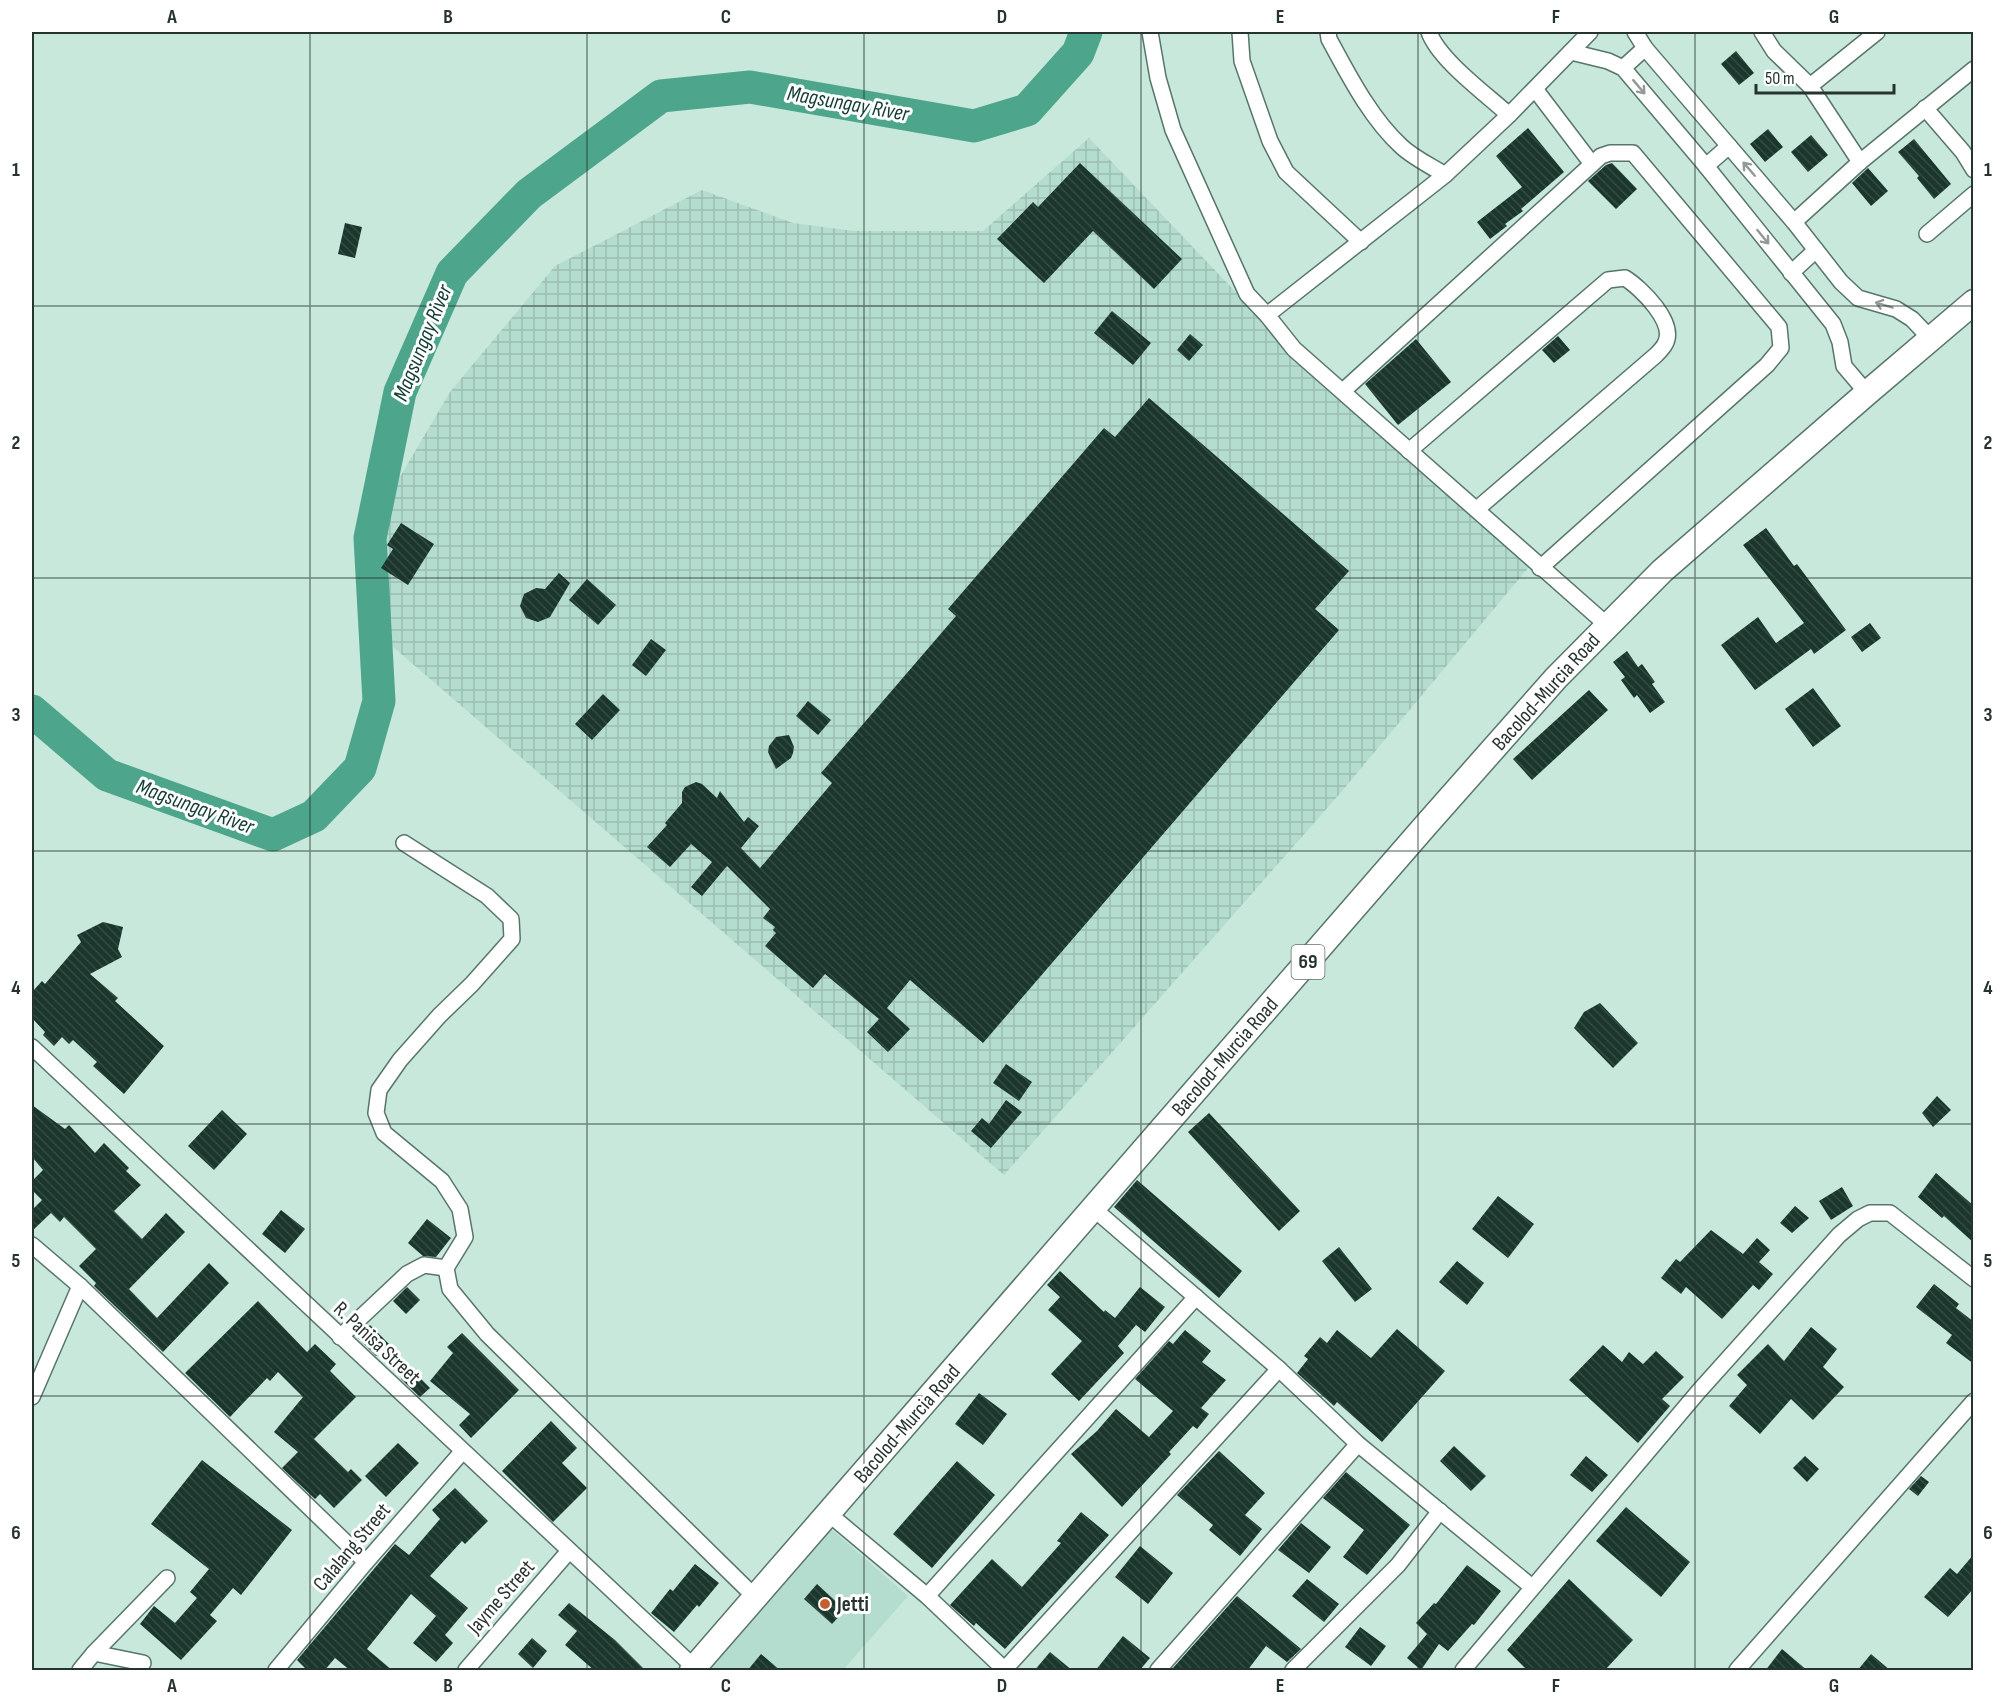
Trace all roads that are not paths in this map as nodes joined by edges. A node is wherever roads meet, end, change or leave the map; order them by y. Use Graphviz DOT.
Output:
graph roads {
  1 [pos="1150,32"];
  2 [pos="1240,32"];
  3 [pos="1328,32"];
  4 [pos="1429,32"];
  5 [pos="1590,32"];
  6 [pos="1635,32"];
  7 [pos="1762,32"];
  8 [pos="1877,32"];
  9 [pos="1645,48"];
  10 [pos="1571,52"];
  11 [pos="1623,68"];
  12 [pos="1974,69"];
  13 [pos="1810,86"];
  14 [pos="1534,89"];
  15 [pos="1925,108"];
  16 [pos="1509,115"];
  17 [pos="1729,146"];
  18 [pos="1860,162"];
  19 [pos="1592,164"];
  20 [pos="1706,166"];
  21 [pos="1974,170"];
  22 [pos="1445,175"];
  23 [pos="1974,194"];
  24 [pos="1794,222"];
  25 [pos="1928,234"];
  26 [pos="1361,242"];
  27 [pos="1816,250"];
  28 [pos="1791,273"];
  29 [pos="1974,302"];
  30 [pos="1267,315"];
  31 [pos="1930,338"];
  32 [pos="1343,391"];
  33 [pos="1867,393"];
  34 [pos="1408,451"];
  35 [pos="1477,508"];
  36 [pos="1540,568"];
  37 [pos="1607,625"];
  38 [pos="404,843"];
  39 [pos="32,1047"];
  40 [pos="1094,1209"];
  41 [pos="32,1245"];
  42 [pos="446,1268"];
  43 [pos="1974,1279"];
  44 [pos="80,1286"];
  45 [pos="1196,1297"];
  46 [pos="340,1336"];
  47 [pos="1279,1369"];
  48 [pos="32,1397"];
  49 [pos="1974,1401"];
  50 [pos="1358,1444"];
  51 [pos="462,1452"];
  52 [pos="1440,1511"];
  53 [pos="829,1514"];
  54 [pos="569,1551"];
  55 [pos="366,1562"];
  56 [pos="167,1578"];
  57 [pos="1532,1587"];
  58 [pos="927,1596"];
  59 [pos="756,1598"];
  60 [pos="94,1653"];
  61 [pos="143,1664"];
  62 [pos="693,1669"];
  63 [pos="1004,1670"];
  64 [pos="80,1671"];
  65 [pos="276,1671"];
  66 [pos="466,1671"];
  67 [pos="1158,1671"];
  68 [pos="1293,1671"];
  69 [pos="1463,1671"];
  70 [pos="1737,1671"];
  1 -- 30 [label="street"];
  2 -- 26 [label="street"];
  3 -- 22 [label="street"];
  4 -- 16 [label="street"];
  5 -- 10 [label="street"];
  6 -- 9 [label="street"];
  7 -- 13 [label="street"];
  8 -- 13 [label="street"];
  9 -- 11 [label="street"];
  9 -- 17 [label="street"];
  10 -- 11 [label="street"];
  10 -- 14 [label="street"];
  11 -- 20 [label="street, one-way"];
  12 -- 15 [label="street"];
  13 -- 18 [label="street"];
  14 -- 16 [label="street"];
  14 -- 19 [label="street"];
  15 -- 18 [label="street"];
  15 -- 21 [label="street"];
  16 -- 22 [label="street"];
  17 -- 20 [label="street"];
  24 -- 17 [label="street, one-way"];
  18 -- 24 [label="street"];
  19 -- 32 [label="street"];
  19 -- 36 [label="street"];
  20 -- 28 [label="street, one-way"];
  22 -- 26 [label="street"];
  23 -- 25 [label="street"];
  24 -- 27 [label="street"];
  26 -- 30 [label="street"];
  27 -- 28 [label="street"];
  31 -- 27 [label="street, one-way"];
  28 -- 33 [label="street"];
  29 -- 31 [label="main road, Bacolod-Murcia Road / 69"];
  30 -- 32 [label="street"];
  31 -- 33 [label="main road, Bacolod-Murcia Road / 69"];
  32 -- 34 [label="street"];
  33 -- 37 [label="main road, Bacolod-Murcia Road / 69"];
  34 -- 35 [label="street"];
  34 -- 35 [label="street"];
  35 -- 36 [label="street"];
  36 -- 37 [label="street"];
  37 -- 40 [label="main road, Bacolod-Murcia Road / 69"];
  38 -- 42 [label="street"];
  39 -- 46 [label="street, R. Panisa Street"];
  40 -- 45 [label="street"];
  40 -- 53 [label="main road, Bacolod-Murcia Road / 69"];
  41 -- 44 [label="street"];
  42 -- 46 [label="street"];
  42 -- 59 [label="street"];
  43 -- 57 [label="street"];
  44 -- 48 [label="street"];
  44 -- 55 [label="street"];
  45 -- 47 [label="street"];
  45 -- 58 [label="street"];
  46 -- 51 [label="street, R. Panisa Street"];
  47 -- 50 [label="street"];
  47 -- 63 [label="street"];
  49 -- 70 [label="street"];
  50 -- 52 [label="street"];
  50 -- 67 [label="street"];
  51 -- 54 [label="street, R. Panisa Street"];
  51 -- 55 [label="street, Calalang Street"];
  52 -- 57 [label="street"];
  52 -- 68 [label="street"];
  53 -- 58 [label="street"];
  53 -- 59 [label="main road, Bacolod-Murcia Road / 69"];
  54 -- 62 [label="street, R. Panisa Street"];
  54 -- 66 [label="street, Jayme Street"];
  55 -- 65 [label="street, Calalang Street"];
  56 -- 60 [label="street"];
  57 -- 69 [label="street"];
  58 -- 63 [label="street"];
  59 -- 62 [label="main road, Bacolod-Murcia Road / 69"];
  60 -- 61 [label="street"];
  60 -- 64 [label="street"];
}
